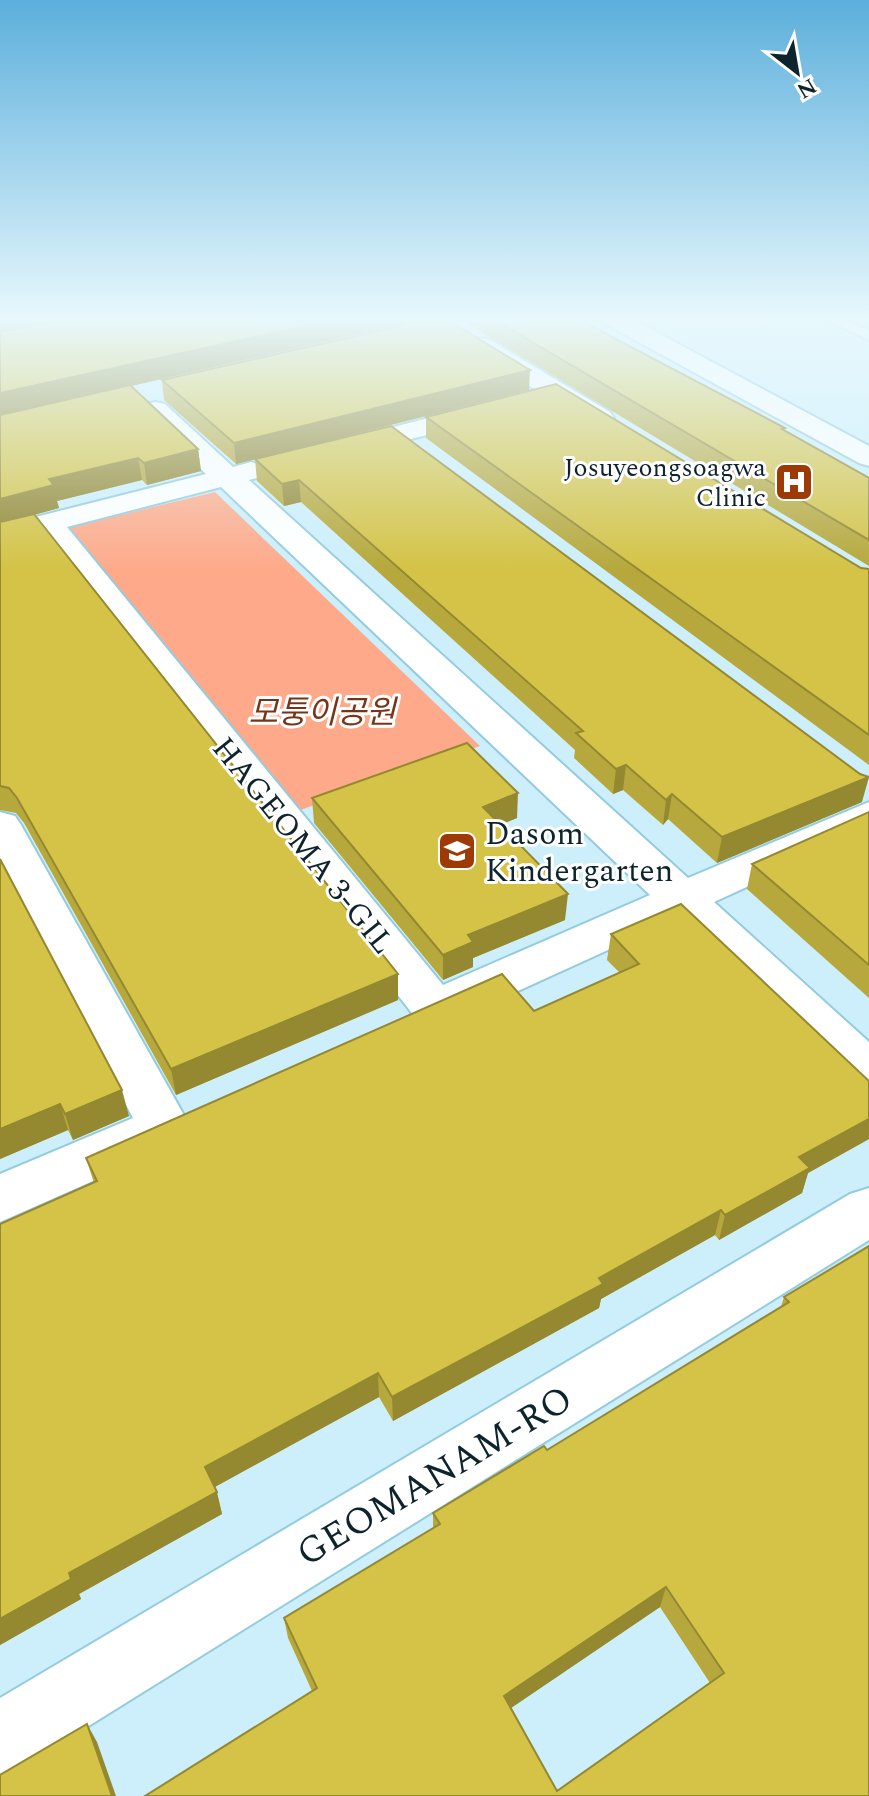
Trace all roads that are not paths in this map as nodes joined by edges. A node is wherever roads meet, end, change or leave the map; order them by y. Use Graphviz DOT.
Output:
graph roads {
  1 [pos="147,402"];
  2 [pos="524,402"];
  3 [pos="574,402"];
  4 [pos="771,402"];
  5 [pos="397,434"];
  6 [pos="627,434"];
  7 [pos="866,452"];
  8 [pos="421,453"];
  9 [pos="320,454"];
  10 [pos="273,466"];
  11 [pos="227,477"];
  12 [pos="47,523"];
  13 [pos="0,535"];
  14 [pos="865,794"];
  15 [pos="0,825"];
  16 [pos="682,898"];
  17 [pos="435,1008"];
  18 [pos="392,1026"];
  19 [pos="869,1072"];
  20 [pos="207,1108"];
  21 [pos="164,1126"];
  22 [pos="0,1199"];
  23 [pos="869,1211"];
  24 [pos="0,1739"];
  1 -- 11 [label="street"];
  2 -- 5 [label="street"];
  3 -- 6 [label="street"];
  4 -- 7 [label="street"];
  5 -- 8 [label="street"];
  5 -- 9 [label="street"];
  10 -- 11 [label="street"];
  11 -- 12 [label="street"];
  11 -- 16 [label="street"];
  12 -- 13 [label="street"];
  12 -- 17 [label="street, HAGEOMA 3-GIL"];
  14 -- 16 [label="street"];
  15 -- 21 [label="street"];
  16 -- 17 [label="street"];
  16 -- 19 [label="street"];
  17 -- 18 [label="street"];
  20 -- 21 [label="street"];
  21 -- 22 [label="street"];
  23 -- 24 [label="street, GEOMANAM-RO"];
}
